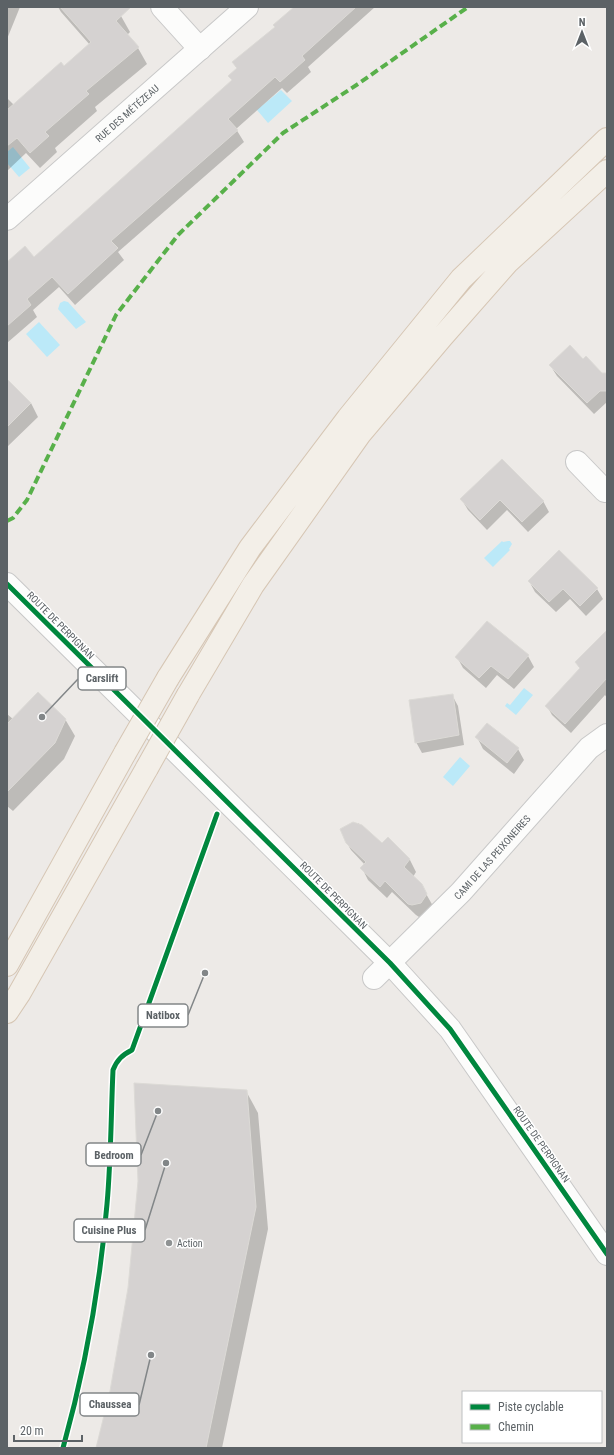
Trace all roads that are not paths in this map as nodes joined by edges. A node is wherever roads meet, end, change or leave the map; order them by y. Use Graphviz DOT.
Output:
graph roads {
  1 [pos="162,7"];
  2 [pos="247,7"];
  3 [pos="200,49"];
  4 [pos="607,139"];
  5 [pos="607,171"];
  6 [pos="7,219"];
  7 [pos="577,462"];
  8 [pos="607,490"];
  9 [pos="7,584"];
  10 [pos="607,735"];
  11 [pos="390,963"];
  12 [pos="7,965"];
  13 [pos="374,978"];
  14 [pos="7,1012"];
  15 [pos="607,1254"];
  1 -- 3 [label="street"];
  2 -- 3 [label="street, RUE DES MÉTÉZEAU"];
  3 -- 6 [label="street, RUE DES MÉTÉZEAU"];
  4 -- 12 [label="main road, bridge"];
  5 -- 14 [label="main road, bridge"];
  7 -- 8 [label="street"];
  9 -- 11 [label="street, ROUTE DE PERPIGNAN"];
  10 -- 11 [label="street, CAMI DE LAS PEIXONEIRES"];
  11 -- 13 [label="street, CAMI DE LAS PEIXONEIRES"];
  11 -- 15 [label="street, ROUTE DE PERPIGNAN"];
}
